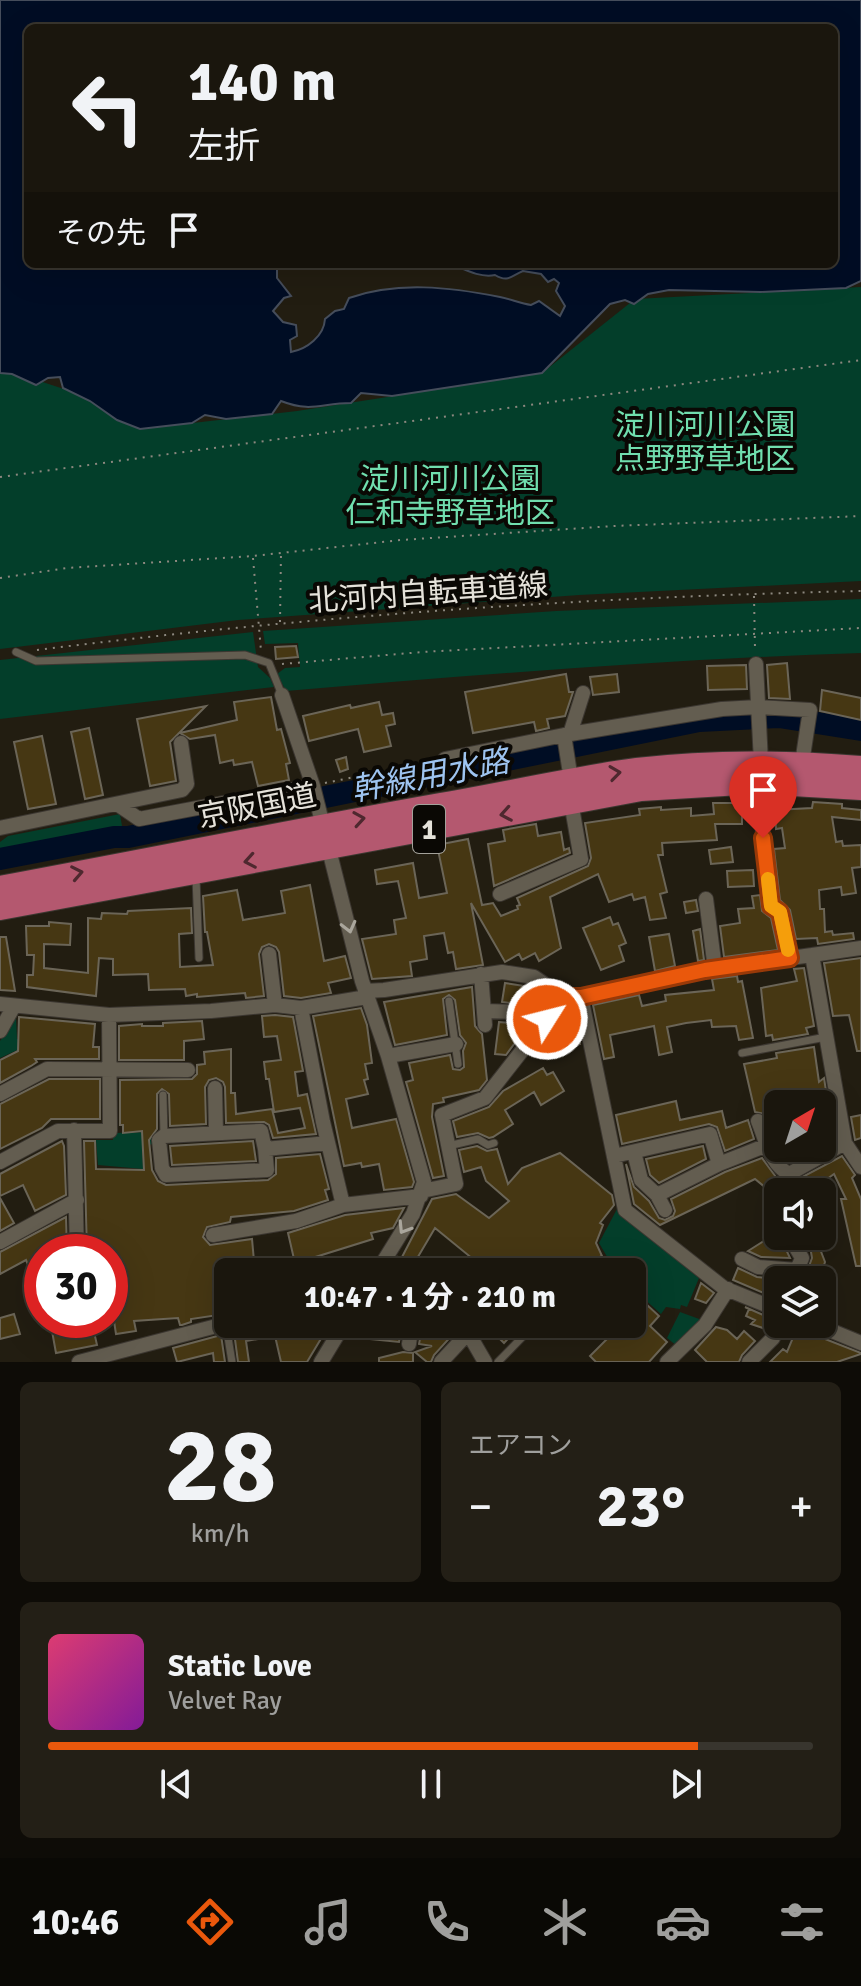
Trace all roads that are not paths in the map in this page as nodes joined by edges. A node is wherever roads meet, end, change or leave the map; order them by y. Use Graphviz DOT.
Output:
graph roads {
  1 [pos="16,652"];
  2 [pos="756,664"];
  3 [pos="583,693"];
  4 [pos="282,695"];
  5 [pos="758,707"];
  6 [pos="567,735"];
  7 [pos="181,743"];
  8 [pos="445,759"];
  9 [pos="802,763"];
  10 [pos="861,768"];
  11 [pos="761,772"];
  12 [pos="570,782"];
  13 [pos="313,788"];
  14 [pos="861,788"];
  15 [pos="117,804"];
  16 [pos="323,826"];
  17 [pos="0,828"];
  18 [pos="195,871"];
  19 [pos="0,888"];
  20 [pos="500,894"];
  21 [pos="706,899"];
  22 [pos="0,908"];
  23 [pos="861,948"];
  24 [pos="269,954"];
  25 [pos="812,955"];
  26 [pos="199,958"];
  27 [pos="790,958"];
  28 [pos="715,969"];
  29 [pos="481,974"];
  30 [pos="366,994"];
  31 [pos="564,997"];
  32 [pos="581,997"];
  33 [pos="449,1001"];
  34 [pos="7,1005"];
  35 [pos="275,1005"];
  36 [pos="301,1008"];
  37 [pos="109,1015"];
  38 [pos="547,1019"];
  39 [pos="0,1031"];
  40 [pos="826,1037"];
  41 [pos="456,1044"];
  42 [pos="742,1053"];
  43 [pos="388,1056"];
  44 [pos="458,1064"];
  45 [pos="110,1070"];
  46 [pos="188,1070"];
  47 [pos="215,1088"];
  48 [pos="0,1094"];
  49 [pos="163,1095"];
  50 [pos="758,1121"];
  51 [pos="74,1130"];
  52 [pos="216,1133"];
  53 [pos="164,1136"];
  54 [pos="764,1137"];
  55 [pos="328,1143"];
  56 [pos="494,1143"];
  57 [pos="845,1143"];
  58 [pos="448,1146"];
  59 [pos="764,1146"];
  60 [pos="836,1146"];
  61 [pos="265,1149"];
  62 [pos="634,1152"];
  63 [pos="614,1156"];
  64 [pos="0,1162"];
  65 [pos="775,1162"];
  66 [pos="802,1162"];
  67 [pos="719,1164"];
  68 [pos="861,1167"];
  69 [pos="421,1194"];
  70 [pos="657,1195"];
  71 [pos="77,1200"];
  72 [pos="343,1205"];
  73 [pos="665,1210"];
  74 [pos="77,1234"];
  75 [pos="213,1235"];
  76 [pos="0,1242"];
  77 [pos="385,1258"];
  78 [pos="742,1259"];
  79 [pos="764,1268"];
  80 [pos="728,1289"];
  81 [pos="764,1304"];
  82 [pos="214,1328"];
  83 [pos="836,1332"];
  84 [pos="229,1338"];
  85 [pos="336,1338"];
  86 [pos="410,1338"];
  87 [pos="459,1338"];
  88 [pos="470,1338"];
  89 [pos="521,1338"];
  90 [pos="773,1338"];
  91 [pos="861,1343"];
  92 [pos="409,1344"];
  93 [pos="684,1356"];
  94 [pos="109,1358"];
  95 [pos="79,1362"];
  96 [pos="232,1362"];
  97 [pos="321,1362"];
  98 [pos="441,1362"];
  99 [pos="485,1362"];
  100 [pos="498,1362"];
  101 [pos="667,1362"];
  102 [pos="749,1362"];
  1 -- 4 [label="lane"];
  2 -- 5 [label="street"];
  3 -- 6 [label="street"];
  4 -- 13 [label="street"];
  5 -- 6 [label="street"];
  5 -- 9 [label="street"];
  5 -- 11 [label="street"];
  6 -- 8 [label="street"];
  6 -- 12 [label="street"];
  7 -- 15 [label="street"];
  9 -- 10 [label="highway, 京阪国道 / 1"];
  9 -- 11 [label="highway, 京阪国道 / 1"];
  11 -- 12 [label="highway, 京阪国道 / 1"];
  11 -- 14 [label="highway, 京阪国道 / 1"];
  11 -- 27 [label="street"];
  12 -- 16 [label="highway, 京阪国道 / 1"];
  12 -- 20 [label="street"];
  13 -- 15 [label="street"];
  13 -- 16 [label="street"];
  15 -- 17 [label="street"];
  16 -- 18 [label="highway, 京阪国道 / 1, one-way"];
  19 -- 16 [label="highway, 京阪国道 / 1, one-way"];
  16 -- 30 [label="street, one-way"];
  18 -- 22 [label="highway, 京阪国道 / 1"];
  18 -- 26 [label="lane"];
  21 -- 28 [label="street"];
  23 -- 25 [label="street"];
  24 -- 35 [label="street"];
  25 -- 27 [label="street"];
  25 -- 40 [label="street"];
  27 -- 28 [label="street"];
  28 -- 32 [label="street"];
  29 -- 30 [label="street"];
  29 -- 31 [label="street"];
  29 -- 38 [label="street"];
  30 -- 36 [label="street"];
  30 -- 43 [label="street"];
  31 -- 32 [label="street"];
  31 -- 38 [label="street"];
  32 -- 63 [label="street"];
  33 -- 41 [label="lane"];
  34 -- 37 [label="street"];
  34 -- 39 [label="street"];
  35 -- 36 [label="street"];
  35 -- 37 [label="street"];
  36 -- 55 [label="street"];
  37 -- 45 [label="street"];
  38 -- 58 [label="street"];
  40 -- 42 [label="lane"];
  40 -- 57 [label="street"];
  41 -- 43 [label="street"];
  41 -- 44 [label="lane"];
  43 -- 69 [label="street"];
  45 -- 46 [label="street"];
  45 -- 48 [label="street"];
  45 -- 51 [label="street"];
  47 -- 52 [label="street"];
  49 -- 53 [label="lane"];
  50 -- 54 [label="street"];
  51 -- 64 [label="street"];
  51 -- 71 [label="street"];
  52 -- 53 [label="street"];
  52 -- 61 [label="street"];
  53 -- 61 [label="street"];
  55 -- 61 [label="street"];
  55 -- 72 [label="street"];
  56 -- 58 [label="lane"];
  57 -- 60 [label="street"];
  57 -- 68 [label="street"];
  58 -- 69 [label="street"];
  59 -- 67 [label="street"];
  62 -- 63 [label="street"];
  62 -- 67 [label="street"];
  62 -- 70 [label="street"];
  63 -- 80 [label="street"];
  65 -- 66 [label="street"];
  67 -- 70 [label="street"];
  69 -- 72 [label="street"];
  69 -- 77 [label="street, one-way"];
  70 -- 73 [label="street"];
  71 -- 74 [label="street"];
  71 -- 76 [label="street"];
  72 -- 75 [label="street"];
  78 -- 79 [label="street"];
  80 -- 81 [label="street"];
  80 -- 93 [label="street"];
  82 -- 94 [label="street"];
  83 -- 91 [label="street"];
  84 -- 96 [label="lane"];
  85 -- 97 [label="street"];
  86 -- 92 [label="street"];
  87 -- 98 [label="street"];
  88 -- 99 [label="street"];
  89 -- 100 [label="lane"];
  90 -- 102 [label="street"];
  93 -- 101 [label="street"];
  94 -- 95 [label="street"];
}
